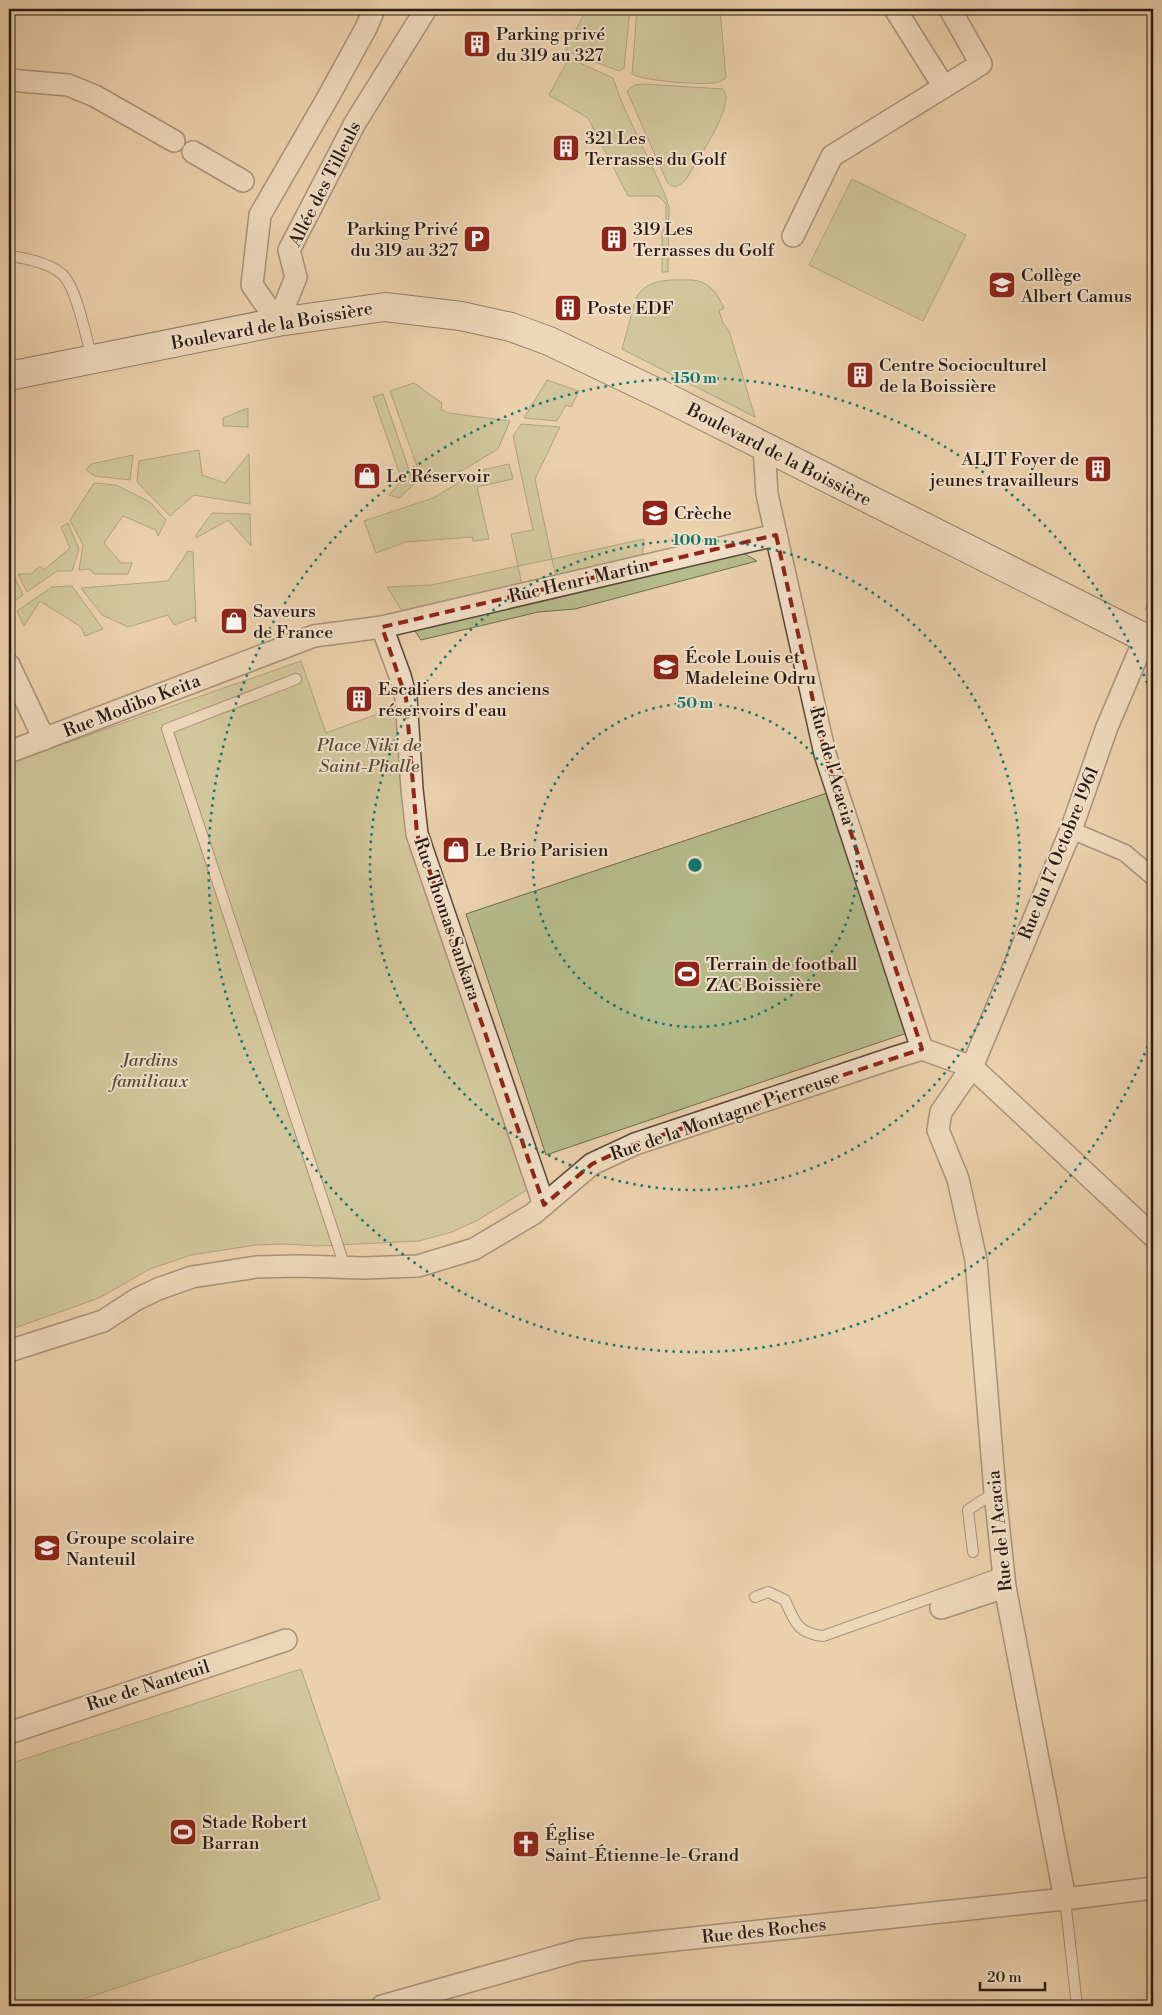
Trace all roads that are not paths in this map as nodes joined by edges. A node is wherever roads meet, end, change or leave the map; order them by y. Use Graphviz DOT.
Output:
graph roads {
  1 [pos="374,9"];
  2 [pos="426,9"];
  3 [pos="895,9"];
  4 [pos="950,9"];
  5 [pos="9,80"];
  6 [pos="944,87"];
  7 [pos="174,141"];
  8 [pos="193,152"];
  9 [pos="243,181"];
  10 [pos="793,236"];
  11 [pos="9,256"];
  12 [pos="278,322"];
  13 [pos="92,359"];
  14 [pos="9,376"];
  15 [pos="764,447"];
  16 [pos="776,535"];
  17 [pos="382,627"];
  18 [pos="1149,640"];
  19 [pos="254,659"];
  20 [pos="9,665"];
  21 [pos="296,680"];
  22 [pos="44,739"];
  23 [pos="9,752"];
  24 [pos="1071,830"];
  25 [pos="1153,877"];
  26 [pos="922,1050"];
  27 [pos="972,1067"];
  28 [pos="544,1205"];
  29 [pos="1153,1236"];
  30 [pos="345,1267"];
  31 [pos="9,1351"];
  32 [pos="995,1492"];
  33 [pos="973,1552"];
  34 [pos="1004,1580"];
  35 [pos="755,1597"];
  36 [pos="941,1608"];
  37 [pos="286,1640"];
  38 [pos="9,1732"];
  39 [pos="1153,1888"];
  40 [pos="1065,1899"];
  41 [pos="394,2005"];
  42 [pos="1077,2006"];
  1 -- 12 [label="street, Allée des Tilleuls"];
  2 -- 12 [label="street, Allée des Tilleuls"];
  3 -- 6 [label="street"];
  4 -- 6 [label="street"];
  5 -- 7 [label="street"];
  6 -- 10 [label="street"];
  8 -- 9 [label="street"];
  11 -- 13 [label="lane"];
  12 -- 13 [label="main road, Boulevard de la Boissière"];
  12 -- 15 [label="main road, Boulevard de la Boissière"];
  13 -- 14 [label="main road, Boulevard de la Boissière"];
  15 -- 16 [label="street, Rue de l'Acacia"];
  15 -- 18 [label="main road, Boulevard de la Boissière"];
  16 -- 17 [label="street, Rue Henri Martin"];
  16 -- 26 [label="street, Rue de l'Acacia"];
  17 -- 19 [label="street, Rue Henri Martin"];
  17 -- 28 [label="street, Rue Thomas Sankara"];
  18 -- 24 [label="street, Rue du 17 Octobre 1961"];
  19 -- 22 [label="street, Rue Modibo Keita"];
  20 -- 22 [label="street"];
  21 -- 30 [label="lane"];
  22 -- 23 [label="street, Rue Modibo Keita"];
  24 -- 25 [label="street"];
  24 -- 27 [label="street, Rue du 17 Octobre 1961"];
  26 -- 27 [label="street"];
  26 -- 28 [label="street, Rue de la Montagne Pierreuse"];
  27 -- 29 [label="street"];
  27 -- 32 [label="street, Rue de l'Acacia"];
  28 -- 30 [label="street, Rue de la Montagne Pierreuse"];
  30 -- 31 [label="street, Rue de la Montagne Pierreuse"];
  32 -- 33 [label="lane"];
  32 -- 34 [label="street, Rue de l'Acacia"];
  34 -- 35 [label="lane"];
  34 -- 36 [label="street"];
  34 -- 40 [label="street, Rue de l'Acacia"];
  37 -- 38 [label="street, Rue de Nanteuil"];
  39 -- 40 [label="street, Rue des Roches"];
  40 -- 41 [label="street, Rue des Roches"];
  40 -- 42 [label="lane, Rue de l'Acacia"];
}
